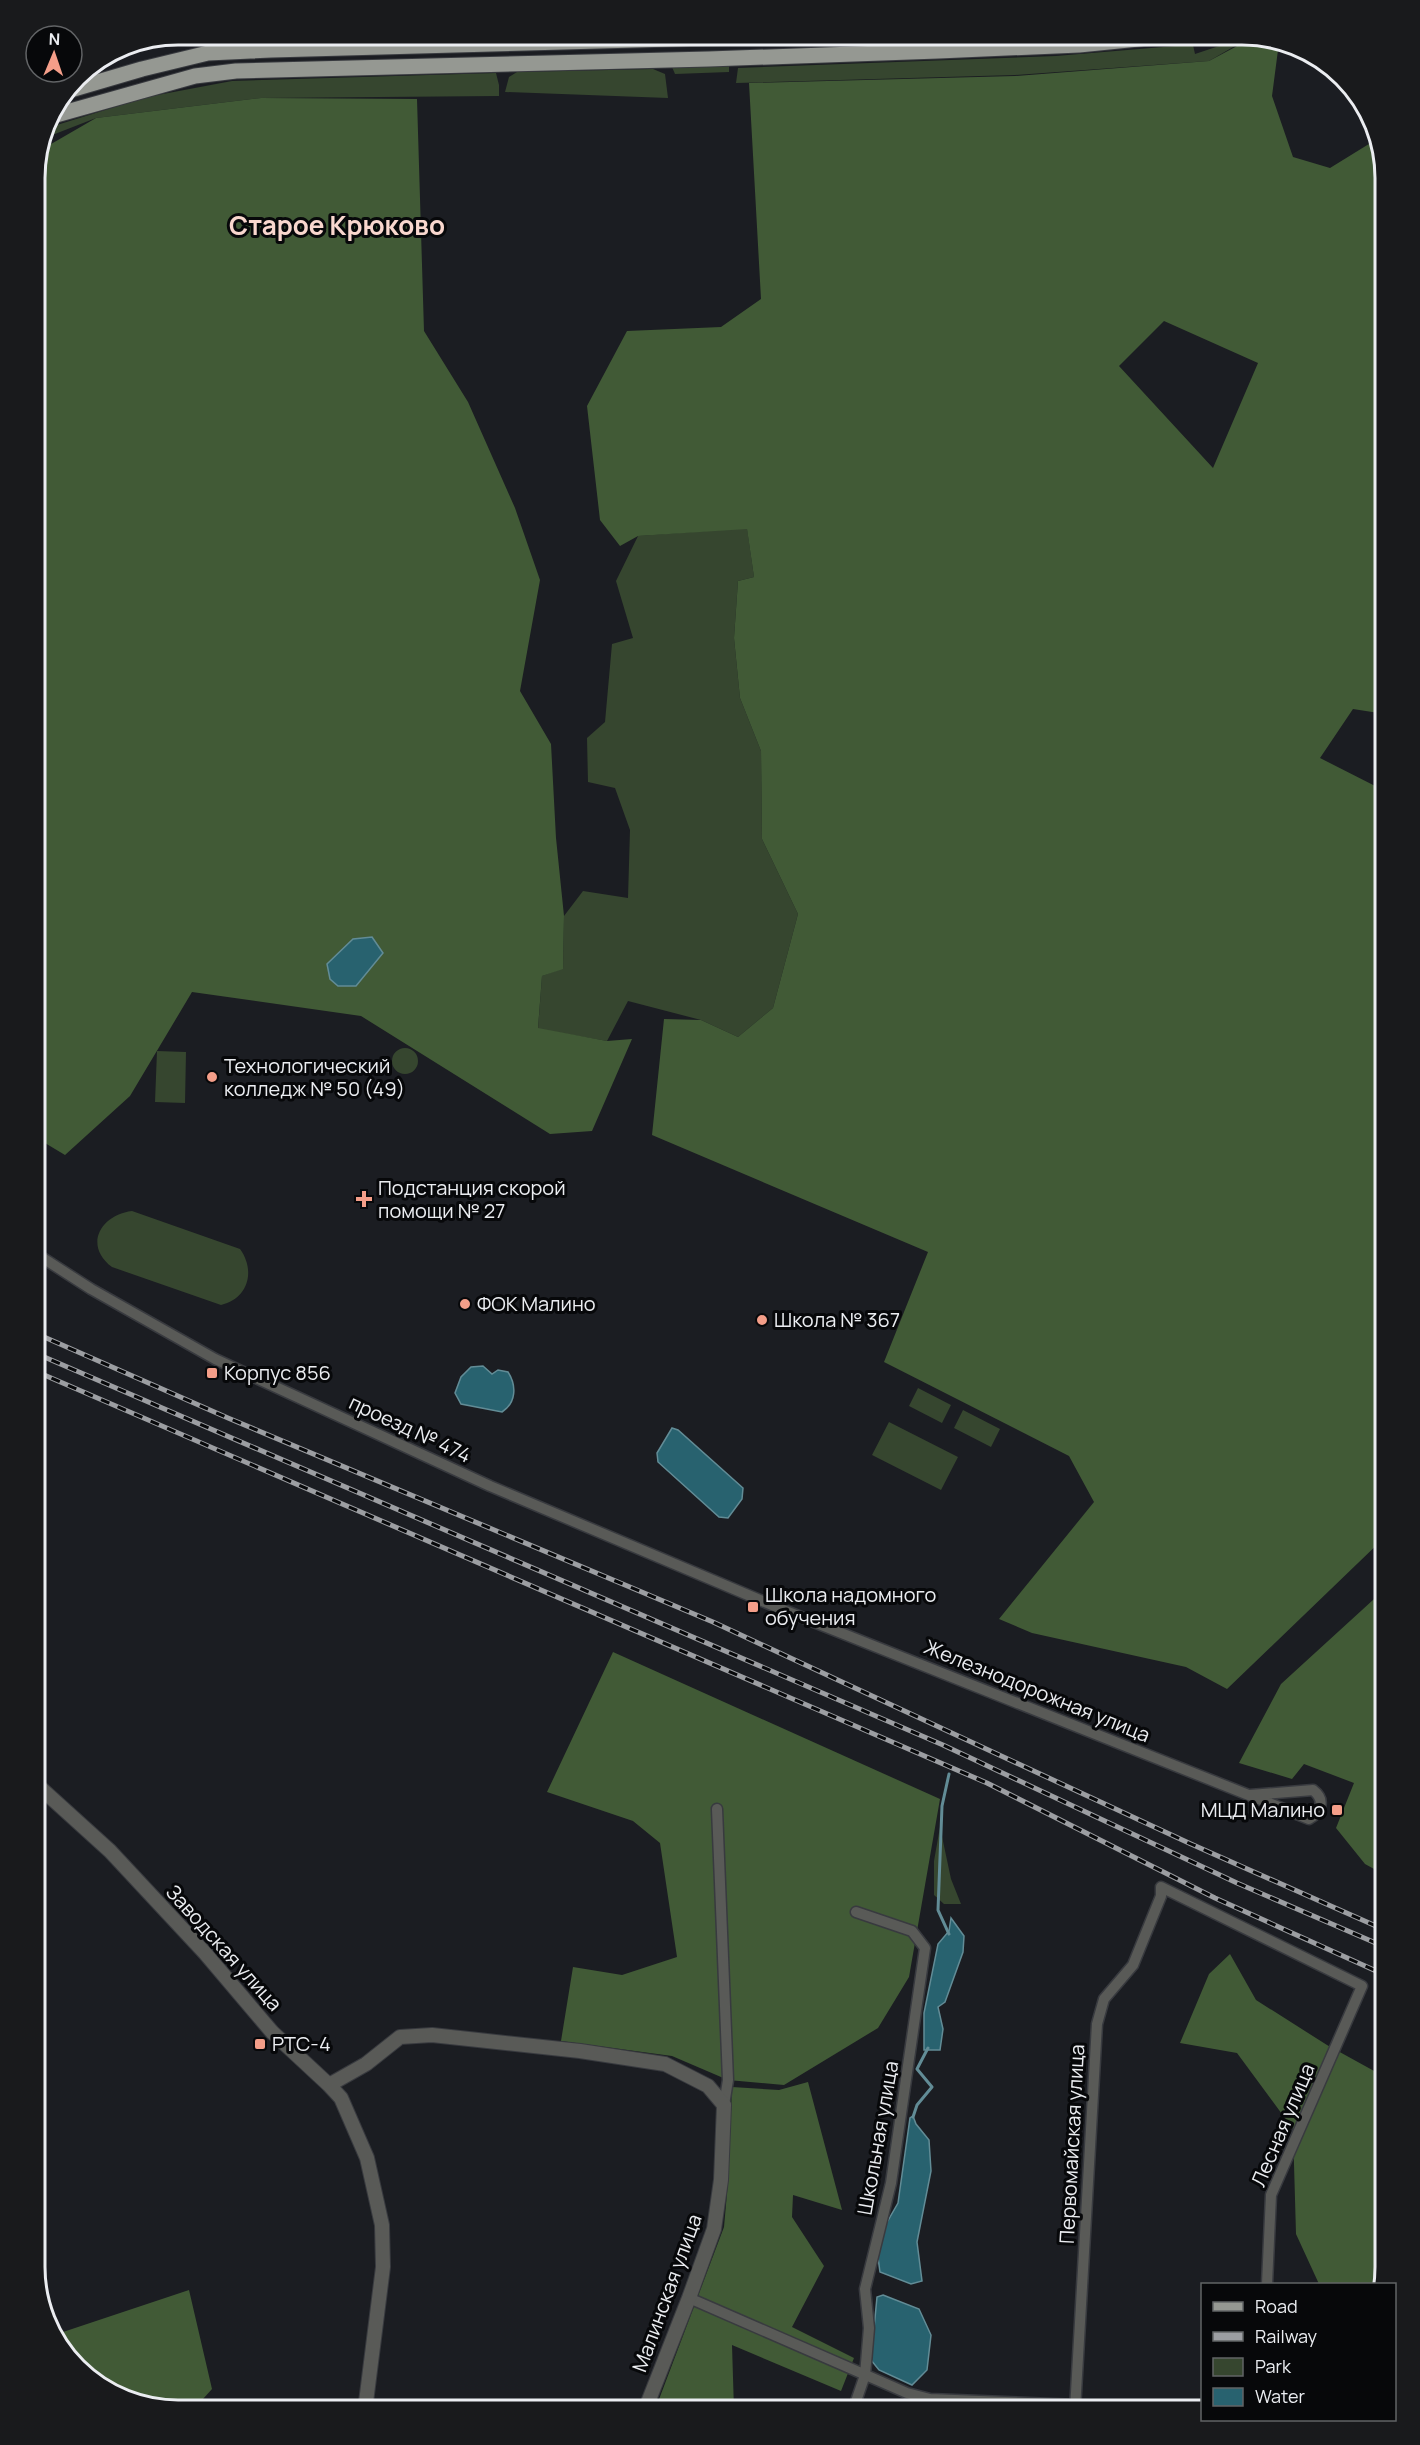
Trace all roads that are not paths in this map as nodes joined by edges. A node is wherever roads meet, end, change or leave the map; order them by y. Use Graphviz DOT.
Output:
graph roads {
  1 [pos="455,45"];
  2 [pos="935,45"];
  3 [pos="1079,45"];
  4 [pos="938,51"];
  5 [pos="81,87"];
  6 [pos="62,113"];
  7 [pos="45,1259"];
  8 [pos="751,1597"];
  9 [pos="45,1793"];
  10 [pos="1250,1795"];
  11 [pos="717,1809"];
  12 [pos="856,1912"];
  13 [pos="1362,1986"];
  14 [pos="329,2085"];
  15 [pos="724,2105"];
  16 [pos="1267,2283"];
  17 [pos="689,2298"];
  18 [pos="865,2375"];
  19 [pos="366,2400"];
  20 [pos="649,2400"];
  21 [pos="856,2400"];
  22 [pos="919,2400"];
  23 [pos="1075,2400"];
  1 -- 5 [label="main road"];
  2 -- 4 [label="main road"];
  3 -- 4 [label="main road"];
  4 -- 6 [label="main road"];
  7 -- 8 [label="street, проезд № 474"];
  8 -- 10 [label="street, Железнодорожная улица"];
  9 -- 14 [label="street, Заводская улица"];
  10 -- 10 [label="street, Железнодорожная улица"];
  11 -- 15 [label="street"];
  12 -- 18 [label="street, Школьная улица"];
  13 -- 16 [label="street, Лесная улица"];
  13 -- 23 [label="street, Первомайская улица"];
  14 -- 15 [label="street"];
  14 -- 19 [label="street, Заводская улица"];
  15 -- 17 [label="street, Малинская улица"];
  17 -- 18 [label="street"];
  17 -- 20 [label="street, Малинская улица"];
  18 -- 21 [label="street, Школьная улица"];
  18 -- 22 [label="street"];
}
